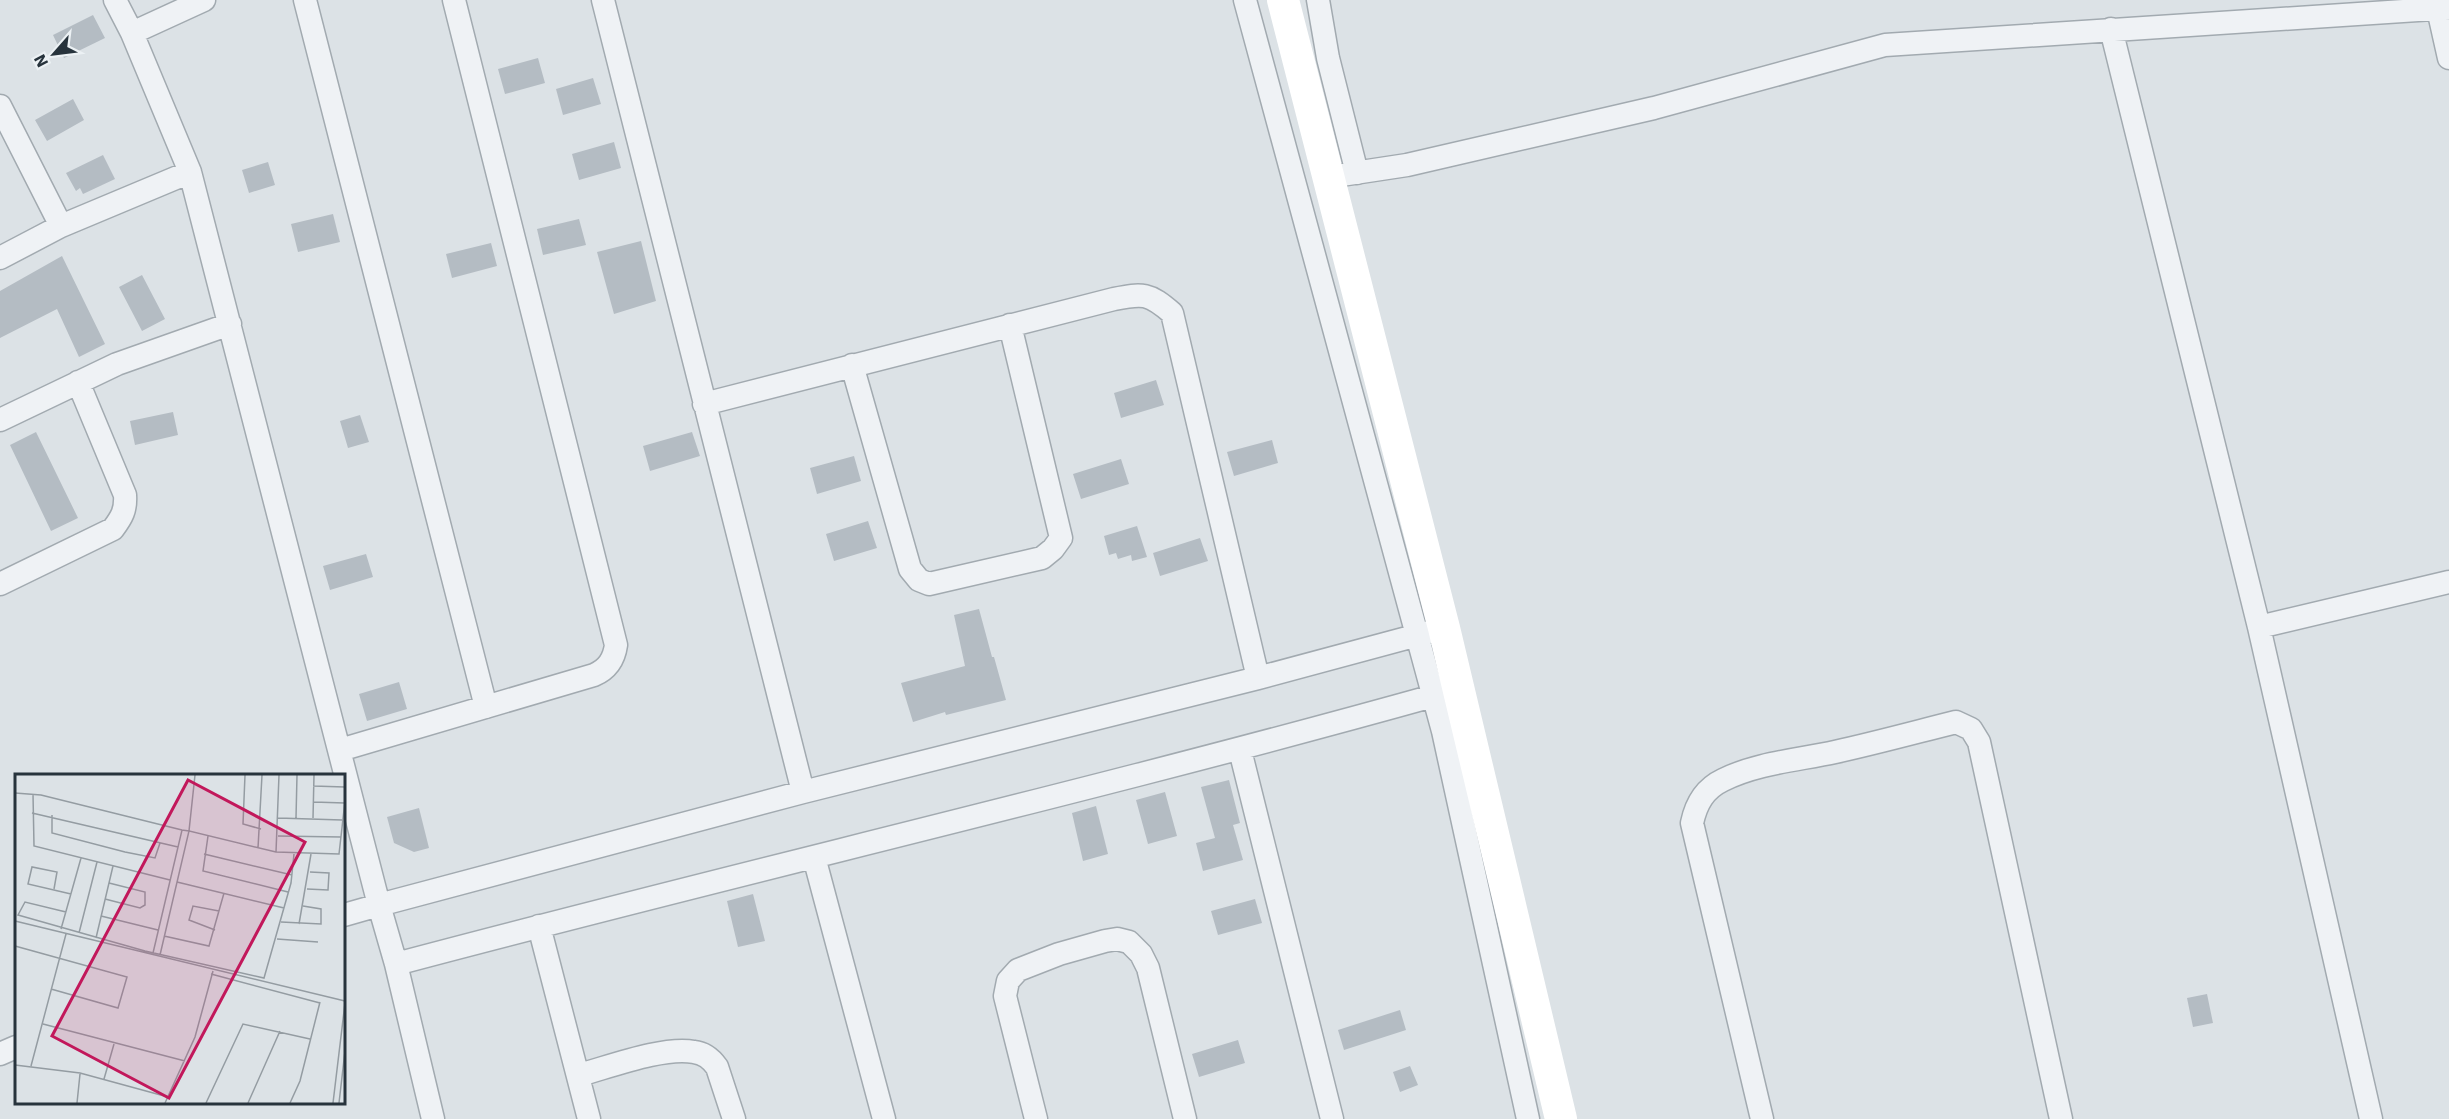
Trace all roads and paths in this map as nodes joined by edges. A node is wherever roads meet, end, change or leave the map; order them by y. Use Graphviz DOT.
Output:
graph roads {
  1 [pos="115,0"];
  2 [pos="204,0"];
  3 [pos="305,0"];
  4 [pos="454,0"];
  5 [pos="603,0"];
  6 [pos="1245,0"];
  7 [pos="1283,0"];
  8 [pos="1318,0"];
  9 [pos="2444,8"];
  10 [pos="2110,29"];
  11 [pos="132,33"];
  12 [pos="2449,58"];
  13 [pos="0,106"];
  14 [pos="190,172"];
  15 [pos="1342,175"];
  16 [pos="61,226"];
  17 [pos="0,258"];
  18 [pos="230,324"];
  19 [pos="1010,325"];
  20 [pos="852,364"];
  21 [pos="78,382"];
  22 [pos="704,404"];
  23 [pos="0,420"];
  24 [pos="2449,582"];
  25 [pos="0,584"];
  26 [pos="2259,627"];
  27 [pos="1430,632"];
  28 [pos="1258,678"];
  29 [pos="1433,696"];
  30 [pos="486,707"];
  31 [pos="340,750"];
  32 [pos="1240,750"];
  33 [pos="803,792"];
  34 [pos="814,857"];
  35 [pos="379,905"];
  36 [pos="345,915"];
  37 [pos="540,926"];
  38 [pos="396,964"];
  39 [pos="15,1047"];
  40 [pos="0,1054"];
  41 [pos="579,1075"];
  42 [pos="433,1119"];
  43 [pos="589,1119"];
  44 [pos="734,1119"];
  45 [pos="884,1119"];
  46 [pos="1036,1119"];
  47 [pos="1185,1119"];
  48 [pos="1332,1119"];
  49 [pos="1528,1119"];
  50 [pos="1561,1119"];
  51 [pos="1762,1119"];
  52 [pos="2061,1119"];
  53 [pos="2371,1119"];
  1 -- 11 [label="street"];
  2 -- 11 [label="street"];
  3 -- 30 [label="street"];
  4 -- 30 [label="street"];
  5 -- 22 [label="street"];
  6 -- 27 [label="street"];
  7 -- 15 [label="street"];
  8 -- 15 [label="street"];
  9 -- 10 [label="street"];
  9 -- 12 [label="street"];
  10 -- 15 [label="street"];
  10 -- 26 [label="street"];
  11 -- 14 [label="street"];
  13 -- 16 [label="street"];
  14 -- 16 [label="street"];
  14 -- 18 [label="street"];
  15 -- 27 [label="street"];
  16 -- 17 [label="street"];
  18 -- 21 [label="street"];
  18 -- 31 [label="street"];
  19 -- 20 [label="street"];
  19 -- 20 [label="street"];
  19 -- 28 [label="street"];
  20 -- 22 [label="street"];
  21 -- 23 [label="street"];
  21 -- 25 [label="street"];
  22 -- 33 [label="street"];
  24 -- 26 [label="street"];
  26 -- 53 [label="street"];
  27 -- 28 [label="street"];
  27 -- 29 [label="street"];
  27 -- 50 [label="street"];
  28 -- 33 [label="street"];
  29 -- 32 [label="street"];
  29 -- 49 [label="street"];
  30 -- 31 [label="street"];
  31 -- 35 [label="street"];
  32 -- 34 [label="street"];
  32 -- 48 [label="street"];
  33 -- 35 [label="street"];
  34 -- 37 [label="street"];
  34 -- 45 [label="street"];
  35 -- 36 [label="street"];
  35 -- 38 [label="street"];
  37 -- 38 [label="street"];
  37 -- 41 [label="street"];
  38 -- 42 [label="street"];
  39 -- 40 [label="street"];
  41 -- 43 [label="street"];
  41 -- 44 [label="street"];
  46 -- 47 [label="street"];
  51 -- 52 [label="street"];
}
